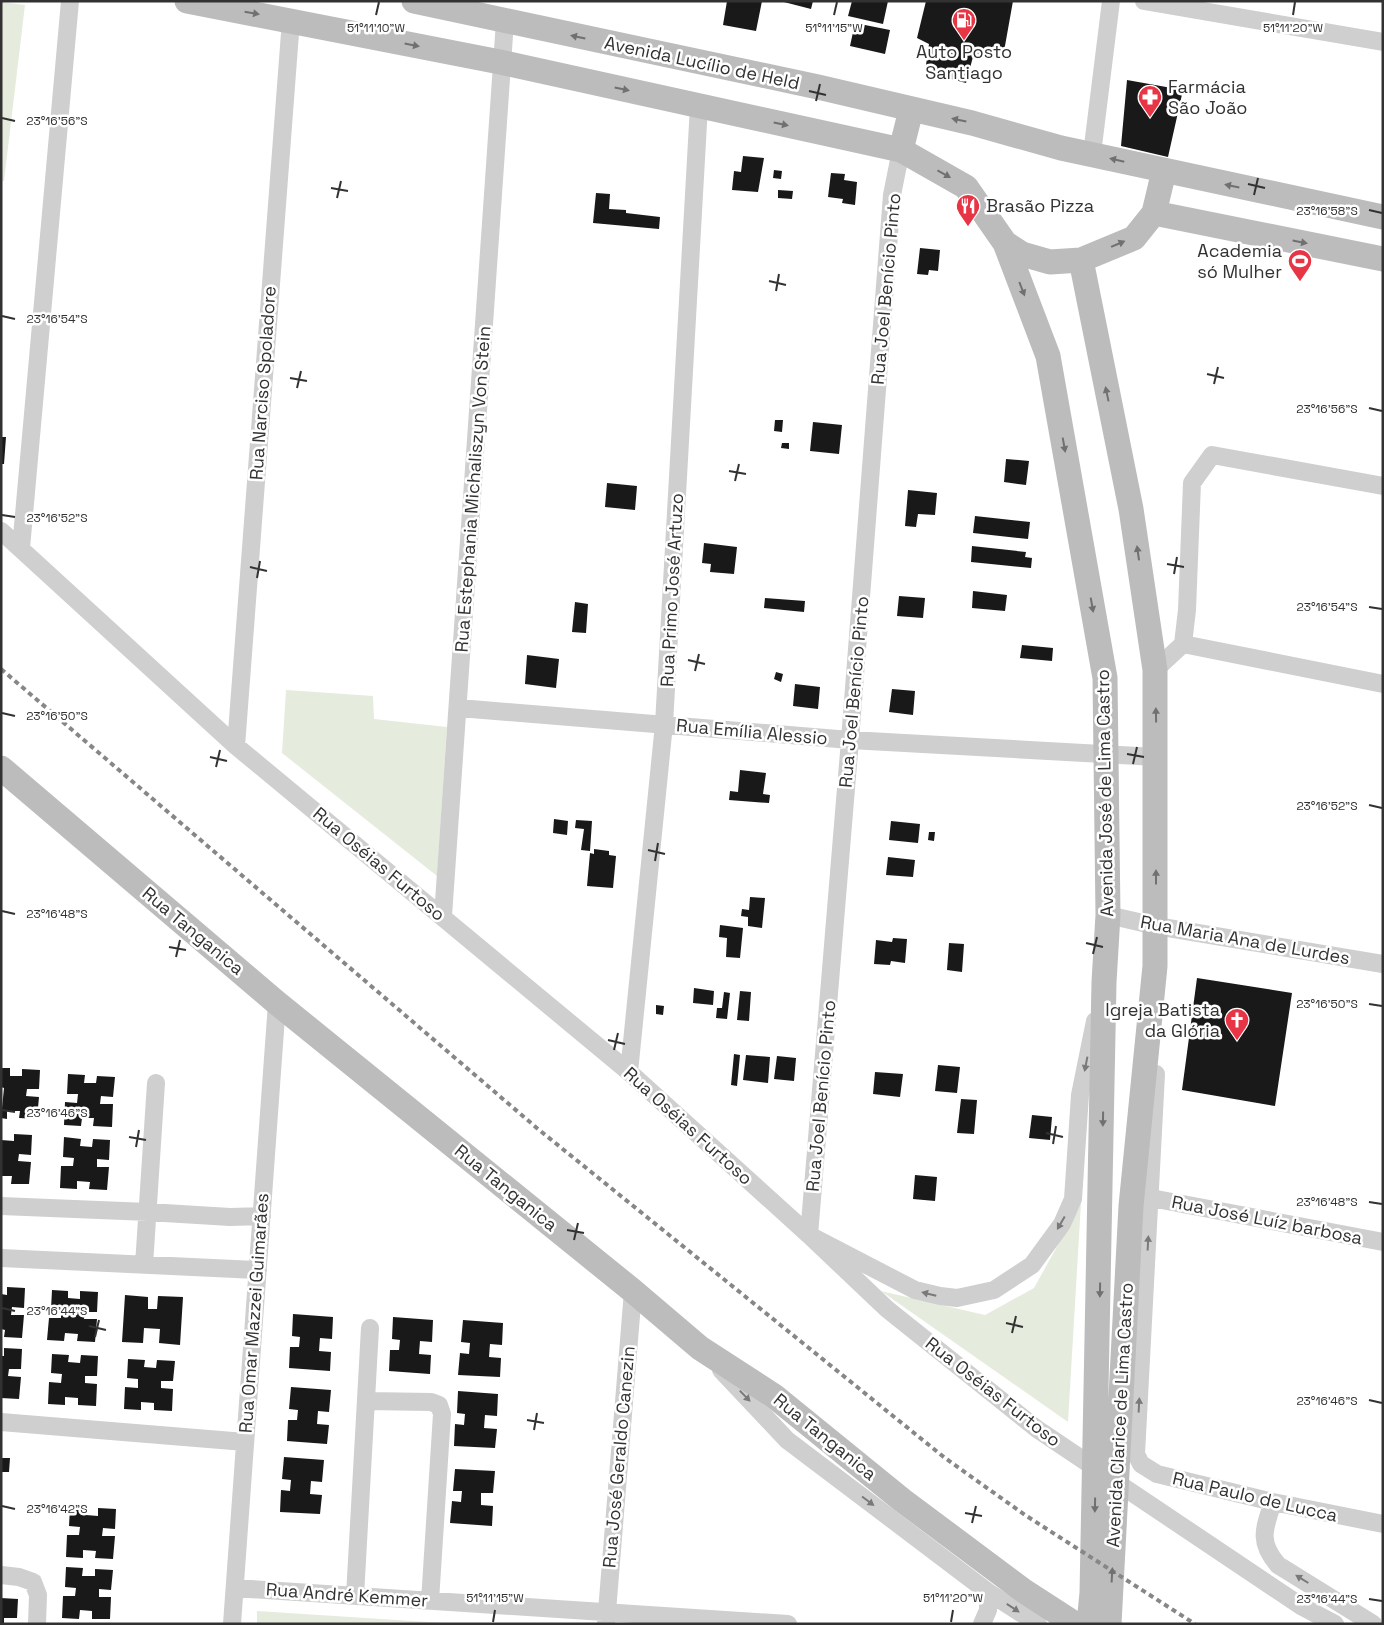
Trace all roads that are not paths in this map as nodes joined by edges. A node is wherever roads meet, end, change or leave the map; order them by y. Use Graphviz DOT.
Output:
graph roads {
  1 [pos="70,1"];
  2 [pos="187,1"];
  3 [pos="414,1"];
  4 [pos="1111,1"];
  5 [pos="1144,1"];
  6 [pos="291,20"];
  7 [pos="505,21"];
  8 [pos="1383,42"];
  9 [pos="500,62"];
  10 [pos="699,106"];
  11 [pos="910,110"];
  12 [pos="901,150"];
  13 [pos="1092,154"];
  14 [pos="1164,171"];
  15 [pos="1154,213"];
  16 [pos="1383,217"];
  17 [pos="1005,243"];
  18 [pos="1383,259"];
  19 [pos="1080,260"];
  20 [pos="1383,486"];
  21 [pos="1,531"];
  22 [pos="21,548"];
  23 [pos="1182,644"];
  24 [pos="1155,670"];
  25 [pos="1383,684"];
  26 [pos="459,708"];
  27 [pos="664,724"];
  28 [pos="850,740"];
  29 [pos="236,746"];
  30 [pos="1105,756"];
  31 [pos="1156,757"];
  32 [pos="1,768"];
  33 [pos="1108,915"];
  34 [pos="443,916"];
  35 [pos="1156,926"];
  36 [pos="1383,964"];
  37 [pos="1104,982"];
  38 [pos="277,1002"];
  39 [pos="629,1072"];
  40 [pos="156,1083"];
  41 [pos="1141,1202"];
  42 [pos="1,1206"];
  43 [pos="1102,1206"];
  44 [pos="148,1212"];
  45 [pos="262,1216"];
  46 [pos="809,1235"];
  47 [pos="1383,1242"];
  48 [pos="1,1258"];
  49 [pos="144,1265"];
  50 [pos="258,1270"];
  51 [pos="633,1291"];
  52 [pos="370,1328"];
  53 [pos="700,1348"];
  54 [pos="366,1401"];
  55 [pos="1,1422"];
  56 [pos="245,1442"];
  57 [pos="1273,1502"];
  58 [pos="1383,1524"];
  59 [pos="1,1575"];
  60 [pos="234,1588"];
  61 [pos="988,1592"];
  62 [pos="355,1596"];
  63 [pos="430,1601"];
  64 [pos="606,1618"];
  65 [pos="37,1624"];
  66 [pos="232,1624"];
  67 [pos="788,1624"];
  68 [pos="982,1624"];
  69 [pos="1038,1624"];
  70 [pos="1075,1624"];
  71 [pos="1090,1624"];
  72 [pos="1109,1624"];
  73 [pos="1335,1624"];
  74 [pos="1372,1624"];
  1 -- 22 [label="street"];
  2 -- 6 [label="street, one-way"];
  3 -- 7 [label="street, Avenida Lucílio de Held"];
  4 -- 13 [label="street"];
  5 -- 8 [label="street"];
  6 -- 9 [label="street, one-way"];
  6 -- 29 [label="street, Rua Narciso Spoladore"];
  7 -- 9 [label="street, Rua Estephania Michaliszyn Von Stein"];
  11 -- 7 [label="street, Avenida Lucílio de Held, one-way"];
  9 -- 10 [label="street, one-way"];
  9 -- 26 [label="street, Rua Estephania Michaliszyn Von Stein"];
  10 -- 12 [label="street, one-way"];
  10 -- 27 [label="street, Rua Primo José Artuzo"];
  11 -- 12 [label="street"];
  13 -- 11 [label="street, Avenida Lucílio de Held, one-way"];
  12 -- 17 [label="street, one-way"];
  12 -- 28 [label="street, Rua Joel Benício Pinto"];
  14 -- 13 [label="street, Avenida Lucílio de Held, one-way"];
  14 -- 15 [label="street"];
  16 -- 14 [label="street, Avenida Lucílio de Held, one-way"];
  15 -- 18 [label="street, one-way"];
  19 -- 15 [label="street, one-way"];
  17 -- 19 [label="street"];
  17 -- 30 [label="street, Avenida José de Lima Castro, one-way"];
  24 -- 19 [label="street, one-way"];
  20 -- 23 [label="street"];
  21 -- 22 [label="street, Rua Oséias Furtoso"];
  22 -- 29 [label="street, Rua Oséias Furtoso"];
  23 -- 24 [label="street"];
  23 -- 25 [label="street"];
  31 -- 24 [label="street, one-way"];
  26 -- 27 [label="street, Rua Emília Alessio"];
  26 -- 34 [label="street, Rua Estephania Michaliszyn Von Stein"];
  27 -- 28 [label="street, Rua Emília Alessio"];
  27 -- 39 [label="street, Rua Primo José Artuzo"];
  28 -- 30 [label="street, Rua Emília Alessio"];
  28 -- 46 [label="street, Rua Joel Benício Pinto"];
  29 -- 34 [label="street, Rua Oséias Furtoso"];
  30 -- 31 [label="street, Rua Emília Alessio"];
  30 -- 33 [label="street, Avenida José de Lima Castro"];
  35 -- 31 [label="street, one-way"];
  32 -- 38 [label="street, Rua Tanganica"];
  33 -- 35 [label="street, Rua Maria Ana de Lurdes"];
  33 -- 37 [label="street, Avenida José de Lima Castro"];
  34 -- 39 [label="street, Rua Oséias Furtoso"];
  35 -- 36 [label="street, Rua Maria Ana de Lurdes"];
  35 -- 41 [label="street"];
  37 -- 43 [label="street, Avenida José de Lima Castro, one-way"];
  37 -- 46 [label="street, one-way"];
  38 -- 45 [label="street, Rua Omar Mazzei Guimarães"];
  38 -- 51 [label="street, Rua Tanganica"];
  39 -- 46 [label="street, Rua Oséias Furtoso"];
  40 -- 44 [label="street"];
  41 -- 47 [label="street, Rua José Luíz barbosa"];
  57 -- 41 [label="street, Rua Paulo de Lucca, one-way"];
  72 -- 41 [label="street, Avenida Clarice de Lima Castro, one-way"];
  42 -- 44 [label="street"];
  43 -- 71 [label="street, Avenida Clarice de Lima Castro, one-way"];
  44 -- 45 [label="street"];
  44 -- 49 [label="street"];
  45 -- 50 [label="street, Rua Omar Mazzei Guimarães"];
  46 -- 73 [label="street, Rua Oséias Furtoso"];
  48 -- 49 [label="street"];
  49 -- 50 [label="street"];
  50 -- 56 [label="street, Rua Omar Mazzei Guimarães"];
  51 -- 53 [label="street, Rua Tanganica"];
  51 -- 64 [label="street, Rua José Geraldo Canezin"];
  52 -- 54 [label="street"];
  53 -- 61 [label="street, one-way"];
  53 -- 70 [label="street, Rua Tanganica"];
  54 -- 62 [label="street"];
  54 -- 63 [label="street"];
  55 -- 56 [label="street"];
  56 -- 60 [label="street, Rua Omar Mazzei Guimarães"];
  57 -- 58 [label="street, Rua Paulo de Lucca"];
  74 -- 57 [label="street, one-way"];
  59 -- 65 [label="street"];
  60 -- 62 [label="street, Rua André Kemmer"];
  60 -- 66 [label="street, Rua Omar Mazzei Guimarães"];
  61 -- 68 [label="street"];
  61 -- 69 [label="street, one-way"];
  62 -- 63 [label="street, Rua André Kemmer"];
  63 -- 64 [label="street, Rua André Kemmer"];
  64 -- 67 [label="street, Rua André Kemmer"];
}
